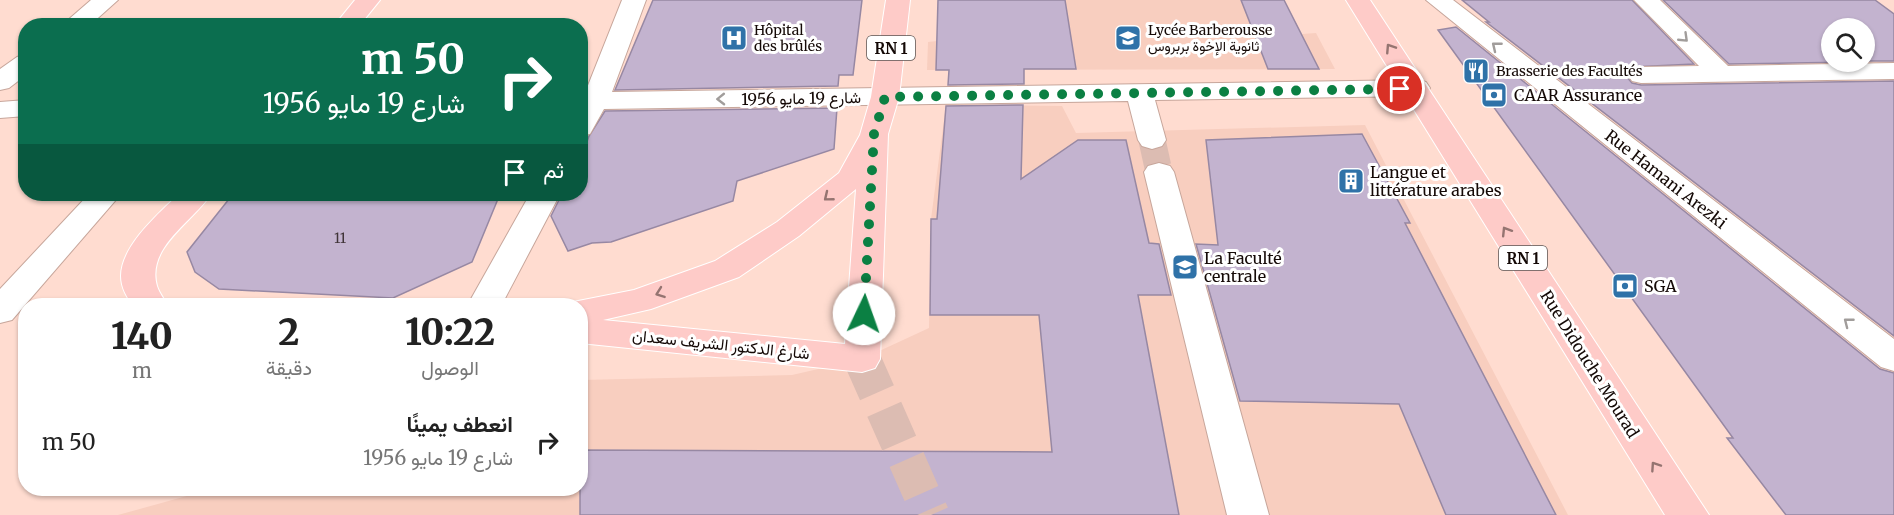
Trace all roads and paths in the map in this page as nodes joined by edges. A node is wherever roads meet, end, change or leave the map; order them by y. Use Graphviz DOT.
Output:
graph roads {
  1 [pos="106,0"];
  2 [pos="368,0"];
  3 [pos="634,0"];
  4 [pos="898,0"];
  5 [pos="1358,0"];
  6 [pos="1438,0"];
  7 [pos="1646,0"];
  8 [pos="83,18"];
  9 [pos="353,18"];
  10 [pos="18,68"];
  11 [pos="1894,71"];
  12 [pos="1641,75"];
  13 [pos="1723,75"];
  14 [pos="0,82"];
  15 [pos="1417,88"];
  16 [pos="1140,93"];
  17 [pos="885,97"];
  18 [pos="588,101"];
  19 [pos="18,109"];
  20 [pos="0,110"];
  21 [pos="874,134"];
  22 [pos="100,201"];
  23 [pos="189,201"];
  24 [pos="541,201"];
  25 [pos="144,298"];
  26 [pos="488,298"];
  27 [pos="0,311"];
  28 [pos="588,311"];
  29 [pos="588,331"];
  30 [pos="1894,358"];
  31 [pos="1248,515"];
  32 [pos="1688,515"];
  1 -- 8 [label="street"];
  2 -- 9 [label="main road"];
  3 -- 18 [label="street"];
  4 -- 17 [label="main road, RN 1"];
  15 -- 5 [label="main road, Rue Didouche Mourad / RN 1, one-way"];
  30 -- 6 [label="street, Rue Hamani Arezki, one-way"];
  7 -- 13 [label="street, one-way"];
  10 -- 14 [label="street"];
  11 -- 13 [label="street"];
  12 -- 13 [label="street"];
  15 -- 16 [label="street, شارع 19 مايو 1956"];
  32 -- 15 [label="main road, Rue Didouche Mourad / RN 1, one-way"];
  16 -- 17 [label="street, شارع 19 مايو 1956"];
  16 -- 31 [label="street"];
  17 -- 18 [label="street, شارع 19 مايو 1956, one-way"];
  17 -- 21 [label="main road, RN 1"];
  19 -- 20 [label="street"];
  21 -- 28 [label="main road, شارغ الدكتور الشريف سعدان / RN 1, one-way"];
  21 -- 29 [label="main road, شارغ الدكتور الشريف سعدان / RN 1"];
  22 -- 27 [label="street"];
  23 -- 25 [label="main road"];
  24 -- 26 [label="street"];
}
